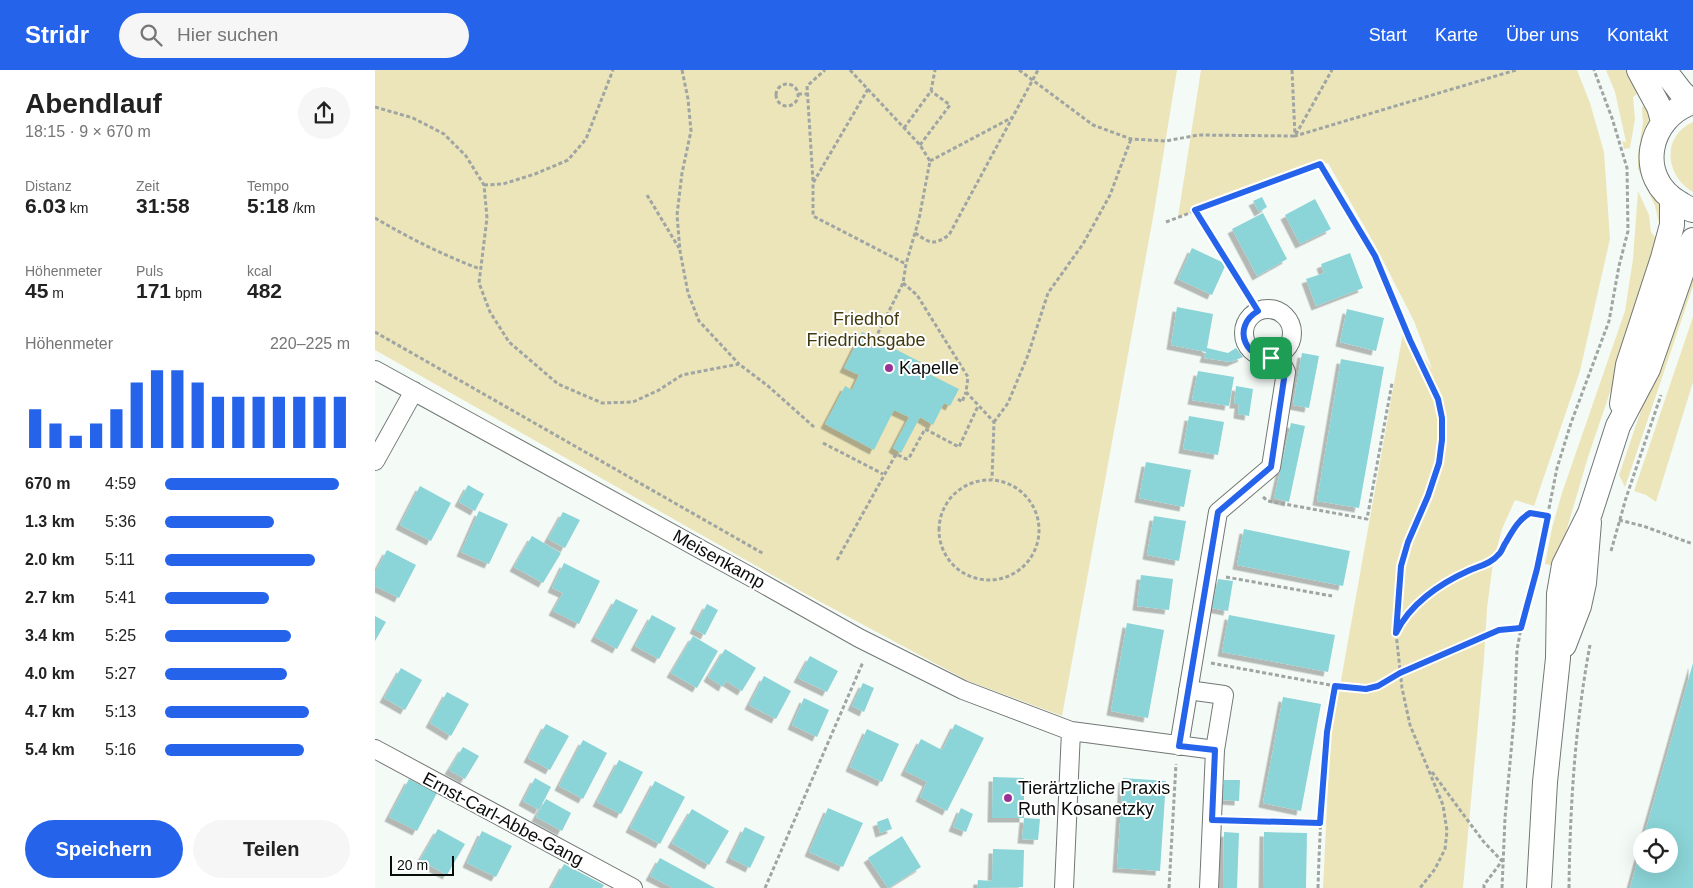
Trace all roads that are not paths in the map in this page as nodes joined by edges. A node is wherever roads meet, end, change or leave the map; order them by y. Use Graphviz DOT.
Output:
graph roads {
  1 [pos="1639,70"];
  2 [pos="1664,70"];
  3 [pos="1692,102"];
  4 [pos="1663,121"];
  5 [pos="1672,199"];
  6 [pos="1693,210"];
  7 [pos="1693,240"];
  8 [pos="1278,356"];
  9 [pos="375,370"];
  10 [pos="415,391"];
  11 [pos="1618,426"];
  12 [pos="375,461"];
  13 [pos="1188,690"];
  14 [pos="1071,731"];
  15 [pos="1179,746"];
  16 [pos="375,749"];
  17 [pos="1215,750"];
  18 [pos="632,888"];
  19 [pos="1064,888"];
  20 [pos="1209,888"];
  21 [pos="1539,888"];
  1 -- 4 [label="main road"];
  2 -- 3 [label="main road"];
  3 -- 4 [label="main road"];
  4 -- 5 [label="main road"];
  5 -- 6 [label="main road"];
  5 -- 11 [label="main road"];
  7 -- 11 [label="main road"];
  8 -- 8 [label="street"];
  8 -- 13 [label="street"];
  9 -- 10 [label="street, Meisenkamp"];
  10 -- 12 [label="street"];
  10 -- 14 [label="street, Meisenkamp"];
  11 -- 21 [label="main road"];
  13 -- 15 [label="street"];
  13 -- 17 [label="street"];
  14 -- 15 [label="street, Meisenkamp"];
  14 -- 19 [label="street"];
  15 -- 17 [label="street, Meisenkamp"];
  16 -- 18 [label="street, Ernst-Carl-Abbe-Gang"];
  17 -- 20 [label="street"];
}
